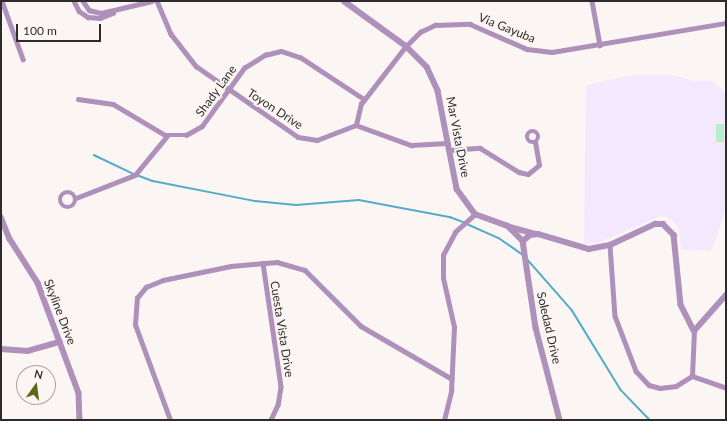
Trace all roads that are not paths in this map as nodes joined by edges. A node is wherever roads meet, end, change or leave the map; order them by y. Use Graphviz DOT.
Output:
graph roads {
  1 [pos="2,1"];
  2 [pos="74,1"];
  3 [pos="83,1"];
  4 [pos="152,1"];
  5 [pos="157,1"];
  6 [pos="344,1"];
  7 [pos="592,1"];
  8 [pos="114,12"];
  9 [pos="726,23"];
  10 [pos="600,45"];
  11 [pos="406,46"];
  12 [pos="24,59"];
  13 [pos="228,90"];
  14 [pos="78,99"];
  15 [pos="364,99"];
  16 [pos="356,125"];
  17 [pos="167,136"];
  18 [pos="448,143"];
  19 [pos="535,143"];
  20 [pos="449,150"];
  21 [pos="76,198"];
  22 [pos="475,214"];
  23 [pos="1,217"];
  24 [pos="508,226"];
  25 [pos="538,234"];
  26 [pos="523,241"];
  27 [pos="610,245"];
  28 [pos="262,263"];
  29 [pos="726,295"];
  30 [pos="694,331"];
  31 [pos="60,342"];
  32 [pos="1,349"];
  33 [pos="692,376"];
  34 [pos="452,379"];
  35 [pos="726,388"];
  36 [pos="80,420"];
  37 [pos="170,420"];
  38 [pos="271,420"];
  39 [pos="445,420"];
  40 [pos="560,420"];
  1 -- 12 [label="street"];
  2 -- 8 [label="street"];
  3 -- 8 [label="street"];
  4 -- 8 [label="street"];
  5 -- 13 [label="street, Toyon Drive"];
  6 -- 11 [label="street, Mar Vista Drive"];
  7 -- 10 [label="street"];
  9 -- 10 [label="street, Via Gayuba"];
  10 -- 11 [label="street, Via Gayuba"];
  11 -- 15 [label="street, Via Gayuba"];
  11 -- 18 [label="street, Mar Vista Drive"];
  13 -- 15 [label="street, Shady Lane"];
  13 -- 16 [label="street, Toyon Drive"];
  13 -- 17 [label="street, Shady Lane"];
  14 -- 17 [label="street"];
  15 -- 16 [label="street, Via Gayuba"];
  16 -- 18 [label="street"];
  17 -- 21 [label="street"];
  18 -- 20 [label="street, Mar Vista Drive"];
  19 -- 20 [label="street"];
  20 -- 22 [label="street, Mar Vista Drive"];
  22 -- 24 [label="street"];
  22 -- 34 [label="street"];
  23 -- 31 [label="street, Skyline Drive"];
  24 -- 25 [label="street"];
  24 -- 26 [label="street"];
  25 -- 26 [label="street"];
  25 -- 27 [label="street"];
  26 -- 40 [label="street, Soledad Drive"];
  27 -- 30 [label="street"];
  27 -- 33 [label="street"];
  28 -- 34 [label="street, Cuesta Vista Drive"];
  28 -- 37 [label="street, Cuesta Vista Drive"];
  28 -- 38 [label="street, Cuesta Vista Drive"];
  29 -- 30 [label="street"];
  30 -- 33 [label="street"];
  31 -- 32 [label="street"];
  31 -- 36 [label="street, Skyline Drive"];
  33 -- 35 [label="street"];
  34 -- 39 [label="street"];
}
